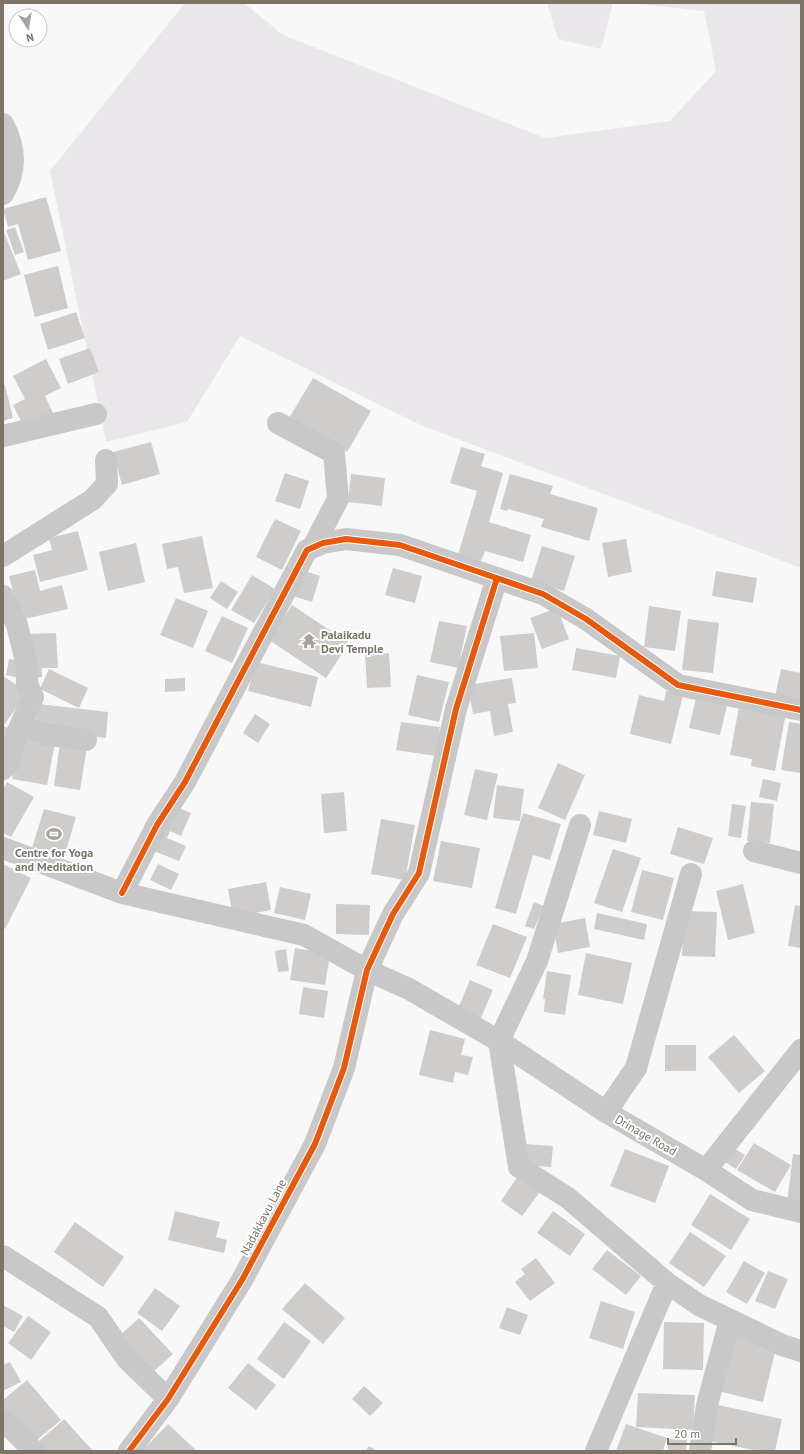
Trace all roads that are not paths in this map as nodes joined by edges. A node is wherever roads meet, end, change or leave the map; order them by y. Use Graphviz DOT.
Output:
graph roads {
  1 [pos="3,124"];
  2 [pos="3,194"];
  3 [pos="96,414"];
  4 [pos="278,423"];
  5 [pos="3,436"];
  6 [pos="106,460"];
  7 [pos="313,546"];
  8 [pos="3,556"];
  9 [pos="497,578"];
  10 [pos="3,596"];
  11 [pos="801,710"];
  12 [pos="21,726"];
  13 [pos="86,740"];
  14 [pos="3,769"];
  15 [pos="580,824"];
  16 [pos="3,848"];
  17 [pos="754,851"];
  18 [pos="801,863"];
  19 [pos="691,874"];
  20 [pos="122,893"];
  21 [pos="367,970"];
  22 [pos="499,1041"];
  23 [pos="801,1050"];
  24 [pos="606,1112"];
  25 [pos="706,1170"];
  26 [pos="801,1212"];
  27 [pos="3,1256"];
  28 [pos="667,1283"];
  29 [pos="730,1320"];
  30 [pos="801,1351"];
  31 [pos="168,1399"];
  32 [pos="3,1420"];
  33 [pos="34,1451"];
  34 [pos="129,1451"];
  35 [pos="596,1451"];
  36 [pos="700,1451"];
  1 -- 2 [label="street"];
  3 -- 5 [label="street"];
  4 -- 7 [label="street"];
  6 -- 8 [label="street"];
  7 -- 9 [label="street"];
  7 -- 20 [label="street"];
  9 -- 11 [label="street"];
  9 -- 21 [label="street, Nadakkavu Lane"];
  10 -- 12 [label="street"];
  12 -- 13 [label="street"];
  12 -- 14 [label="street"];
  15 -- 22 [label="street"];
  16 -- 20 [label="street, Drinage Road"];
  17 -- 18 [label="street"];
  19 -- 24 [label="street"];
  20 -- 21 [label="street, Drinage Road"];
  21 -- 22 [label="street, Drinage Road"];
  21 -- 31 [label="street, Nadakkavu Lane"];
  22 -- 24 [label="street, Drinage Road"];
  22 -- 28 [label="street"];
  23 -- 25 [label="street"];
  24 -- 25 [label="street, Drinage Road"];
  25 -- 26 [label="street, Drinage Road"];
  27 -- 31 [label="street"];
  28 -- 29 [label="street"];
  28 -- 35 [label="street"];
  29 -- 30 [label="street"];
  29 -- 36 [label="street"];
  31 -- 34 [label="street, Nadakkavu Lane"];
  32 -- 33 [label="street"];
}
